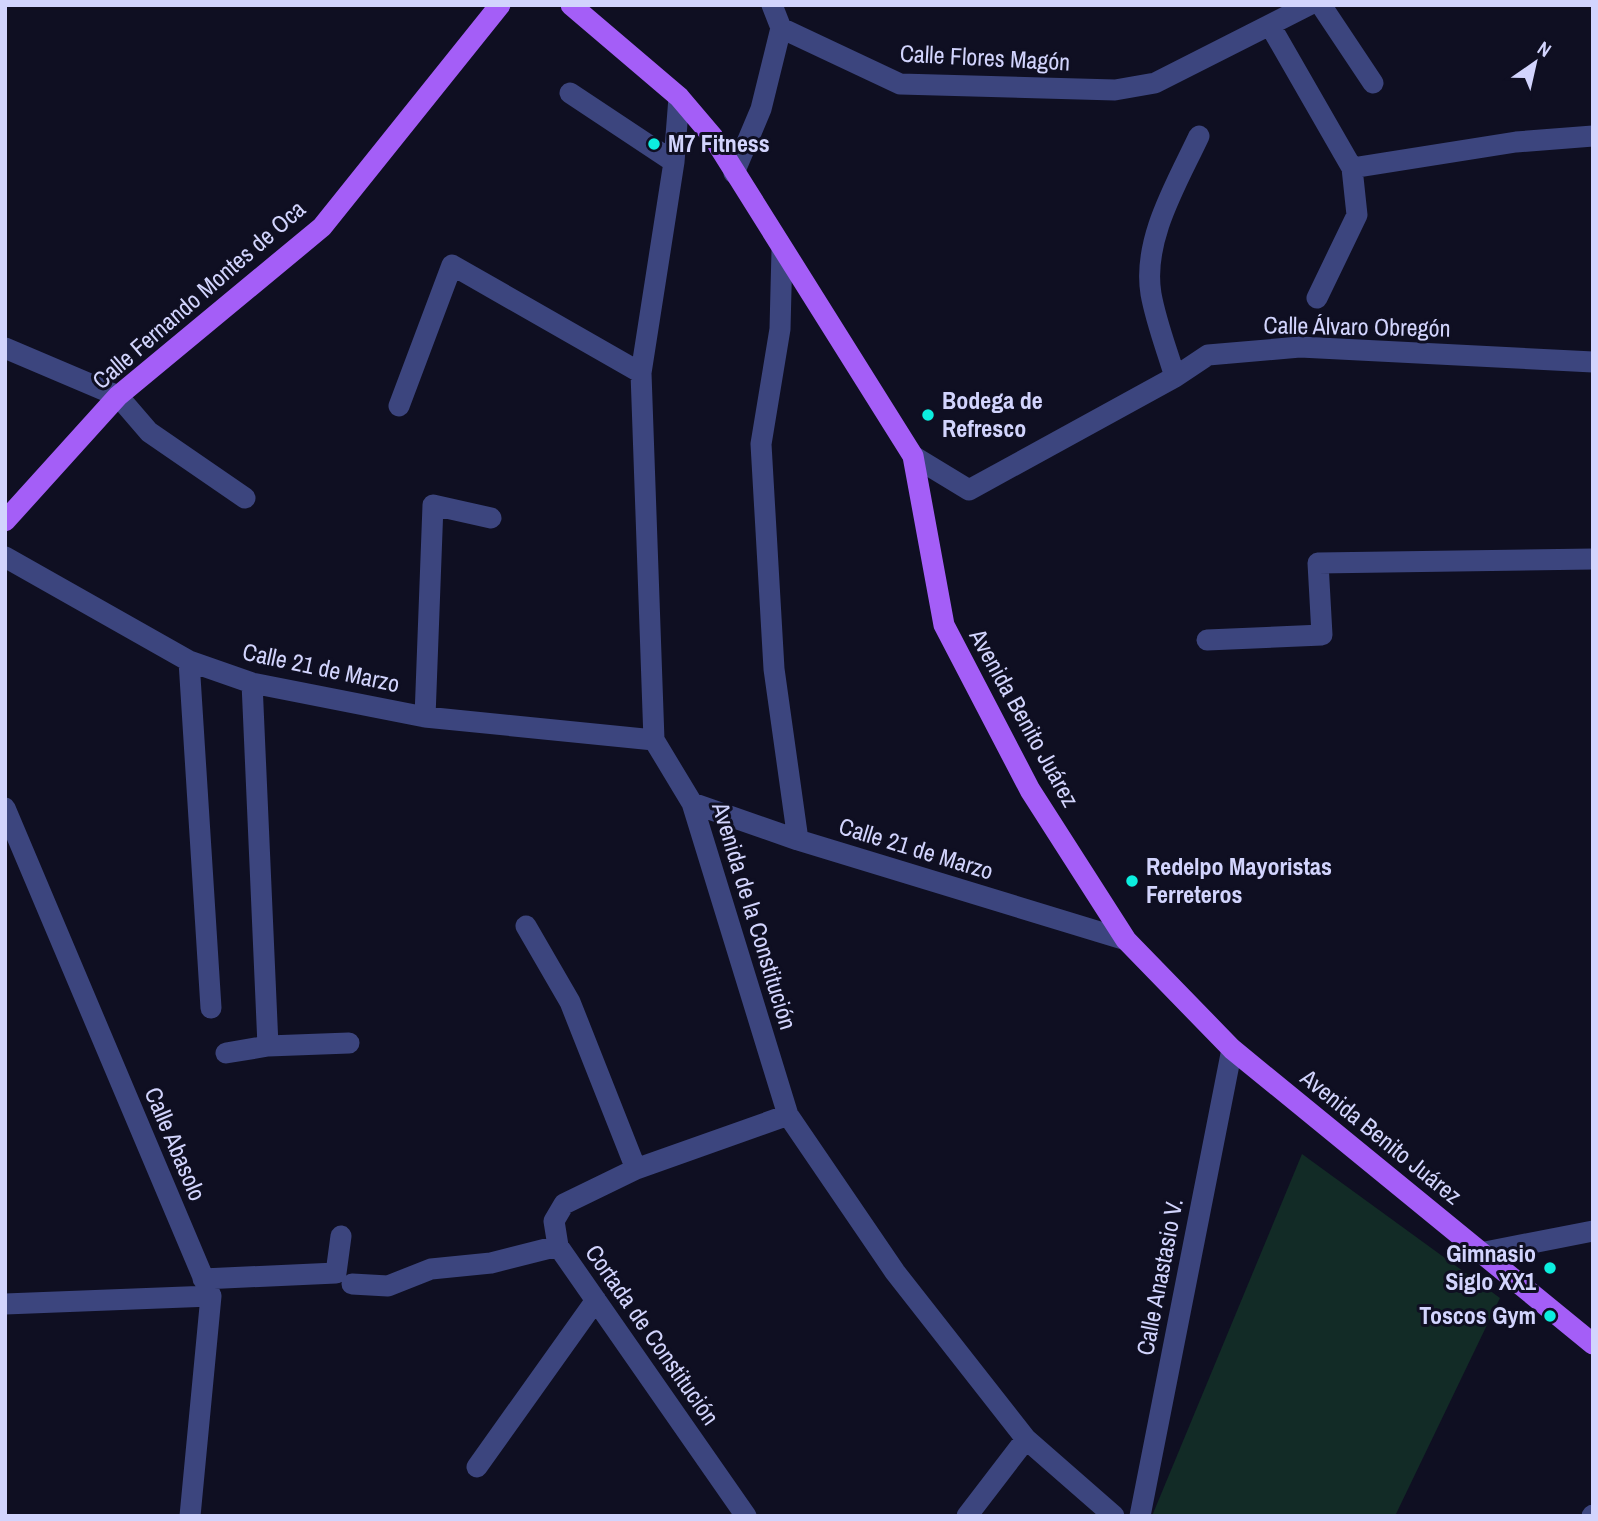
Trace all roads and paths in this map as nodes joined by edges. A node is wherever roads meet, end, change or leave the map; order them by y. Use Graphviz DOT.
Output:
graph roads {
  1 [pos="500,5"];
  2 [pos="571,5"];
  3 [pos="772,5"];
  4 [pos="1310,5"];
  5 [pos="1321,5"];
  6 [pos="1271,27"];
  7 [pos="781,28"];
  8 [pos="1373,83"];
  9 [pos="570,93"];
  10 [pos="679,97"];
  11 [pos="1199,136"];
  12 [pos="1593,136"];
  13 [pos="674,162"];
  14 [pos="1352,168"];
  15 [pos="734,173"];
  16 [pos="782,250"];
  17 [pos="1317,298"];
  18 [pos="5,348"];
  19 [pos="1593,362"];
  20 [pos="641,373"];
  21 [pos="1175,377"];
  22 [pos="118,396"];
  23 [pos="400,406"];
  24 [pos="913,456"];
  25 [pos="244,498"];
  26 [pos="491,518"];
  27 [pos="5,521"];
  28 [pos="5,557"];
  29 [pos="1593,559"];
  30 [pos="1207,640"];
  31 [pos="189,661"];
  32 [pos="252,684"];
  33 [pos="425,717"];
  34 [pos="654,740"];
  35 [pos="692,803"];
  36 [pos="5,808"];
  37 [pos="798,840"];
  38 [pos="526,926"];
  39 [pos="1126,940"];
  40 [pos="211,1008"];
  41 [pos="349,1043"];
  42 [pos="268,1046"];
  43 [pos="1232,1049"];
  44 [pos="226,1053"];
  45 [pos="788,1115"];
  46 [pos="636,1169"];
  47 [pos="1593,1231"];
  48 [pos="341,1236"];
  49 [pos="558,1246"];
  50 [pos="1480,1252"];
  51 [pos="352,1284"];
  52 [pos="207,1288"];
  53 [pos="596,1300"];
  54 [pos="5,1304"];
  55 [pos="1593,1344"];
  56 [pos="1026,1439"];
  57 [pos="477,1467"];
  58 [pos="191,1516"];
  59 [pos="746,1516"];
  60 [pos="967,1516"];
  61 [pos="1114,1516"];
  62 [pos="1140,1516"];
  1 -- 22 [label="main road, Calle Fernando Montes de Oca"];
  2 -- 10 [label="main road, Avenida Benito Juárez"];
  3 -- 7 [label="street"];
  4 -- 6 [label="street, Calle Flores Magón"];
  5 -- 8 [label="street"];
  6 -- 7 [label="street, Calle Flores Magón"];
  6 -- 14 [label="street"];
  7 -- 15 [label="street"];
  9 -- 13 [label="street"];
  10 -- 13 [label="street, Avenida de la Constitución"];
  10 -- 15 [label="main road, Avenida Benito Juárez"];
  11 -- 21 [label="street"];
  12 -- 14 [label="street"];
  13 -- 20 [label="street, Avenida de la Constitución"];
  14 -- 17 [label="street"];
  15 -- 16 [label="main road, Avenida Benito Juárez"];
  16 -- 24 [label="main road, Avenida Benito Juárez"];
  16 -- 37 [label="street"];
  18 -- 22 [label="street"];
  19 -- 21 [label="street, Calle Álvaro Obregón"];
  20 -- 23 [label="street"];
  20 -- 34 [label="street, Avenida de la Constitución"];
  21 -- 24 [label="street, Calle Álvaro Obregón"];
  22 -- 25 [label="street"];
  22 -- 27 [label="main road, Calle Fernando Montes de Oca"];
  24 -- 39 [label="main road, Avenida Benito Juárez"];
  26 -- 33 [label="street"];
  28 -- 31 [label="street, Calle 21 de Marzo"];
  29 -- 30 [label="street"];
  31 -- 32 [label="street, Calle 21 de Marzo"];
  31 -- 40 [label="street"];
  32 -- 33 [label="street, Calle 21 de Marzo"];
  32 -- 42 [label="street"];
  33 -- 34 [label="street, Calle 21 de Marzo"];
  34 -- 35 [label="street, Avenida de la Constitución"];
  35 -- 37 [label="street, Calle 21 de Marzo"];
  35 -- 45 [label="street, Avenida de la Constitución"];
  36 -- 52 [label="street, Calle Abasolo"];
  37 -- 39 [label="street, Calle 21 de Marzo"];
  38 -- 46 [label="street"];
  39 -- 43 [label="main road, Avenida Benito Juárez"];
  41 -- 42 [label="street"];
  42 -- 44 [label="street"];
  43 -- 50 [label="main road, Avenida Benito Juárez"];
  43 -- 62 [label="street, Calle Anastasio V."];
  45 -- 46 [label="street, Cortada de Constitución"];
  45 -- 56 [label="street, Avenida de la Constitución"];
  46 -- 49 [label="street, Cortada de Constitución"];
  47 -- 50 [label="street"];
  48 -- 52 [label="street"];
  49 -- 51 [label="street"];
  49 -- 53 [label="street, Cortada de Constitución"];
  50 -- 55 [label="main road, Avenida Benito Juárez"];
  52 -- 54 [label="street"];
  52 -- 58 [label="street, Calle Abasolo"];
  53 -- 57 [label="street"];
  53 -- 59 [label="street, Cortada de Constitución"];
  56 -- 60 [label="street"];
  56 -- 61 [label="street, Avenida de la Constitución"];
}
